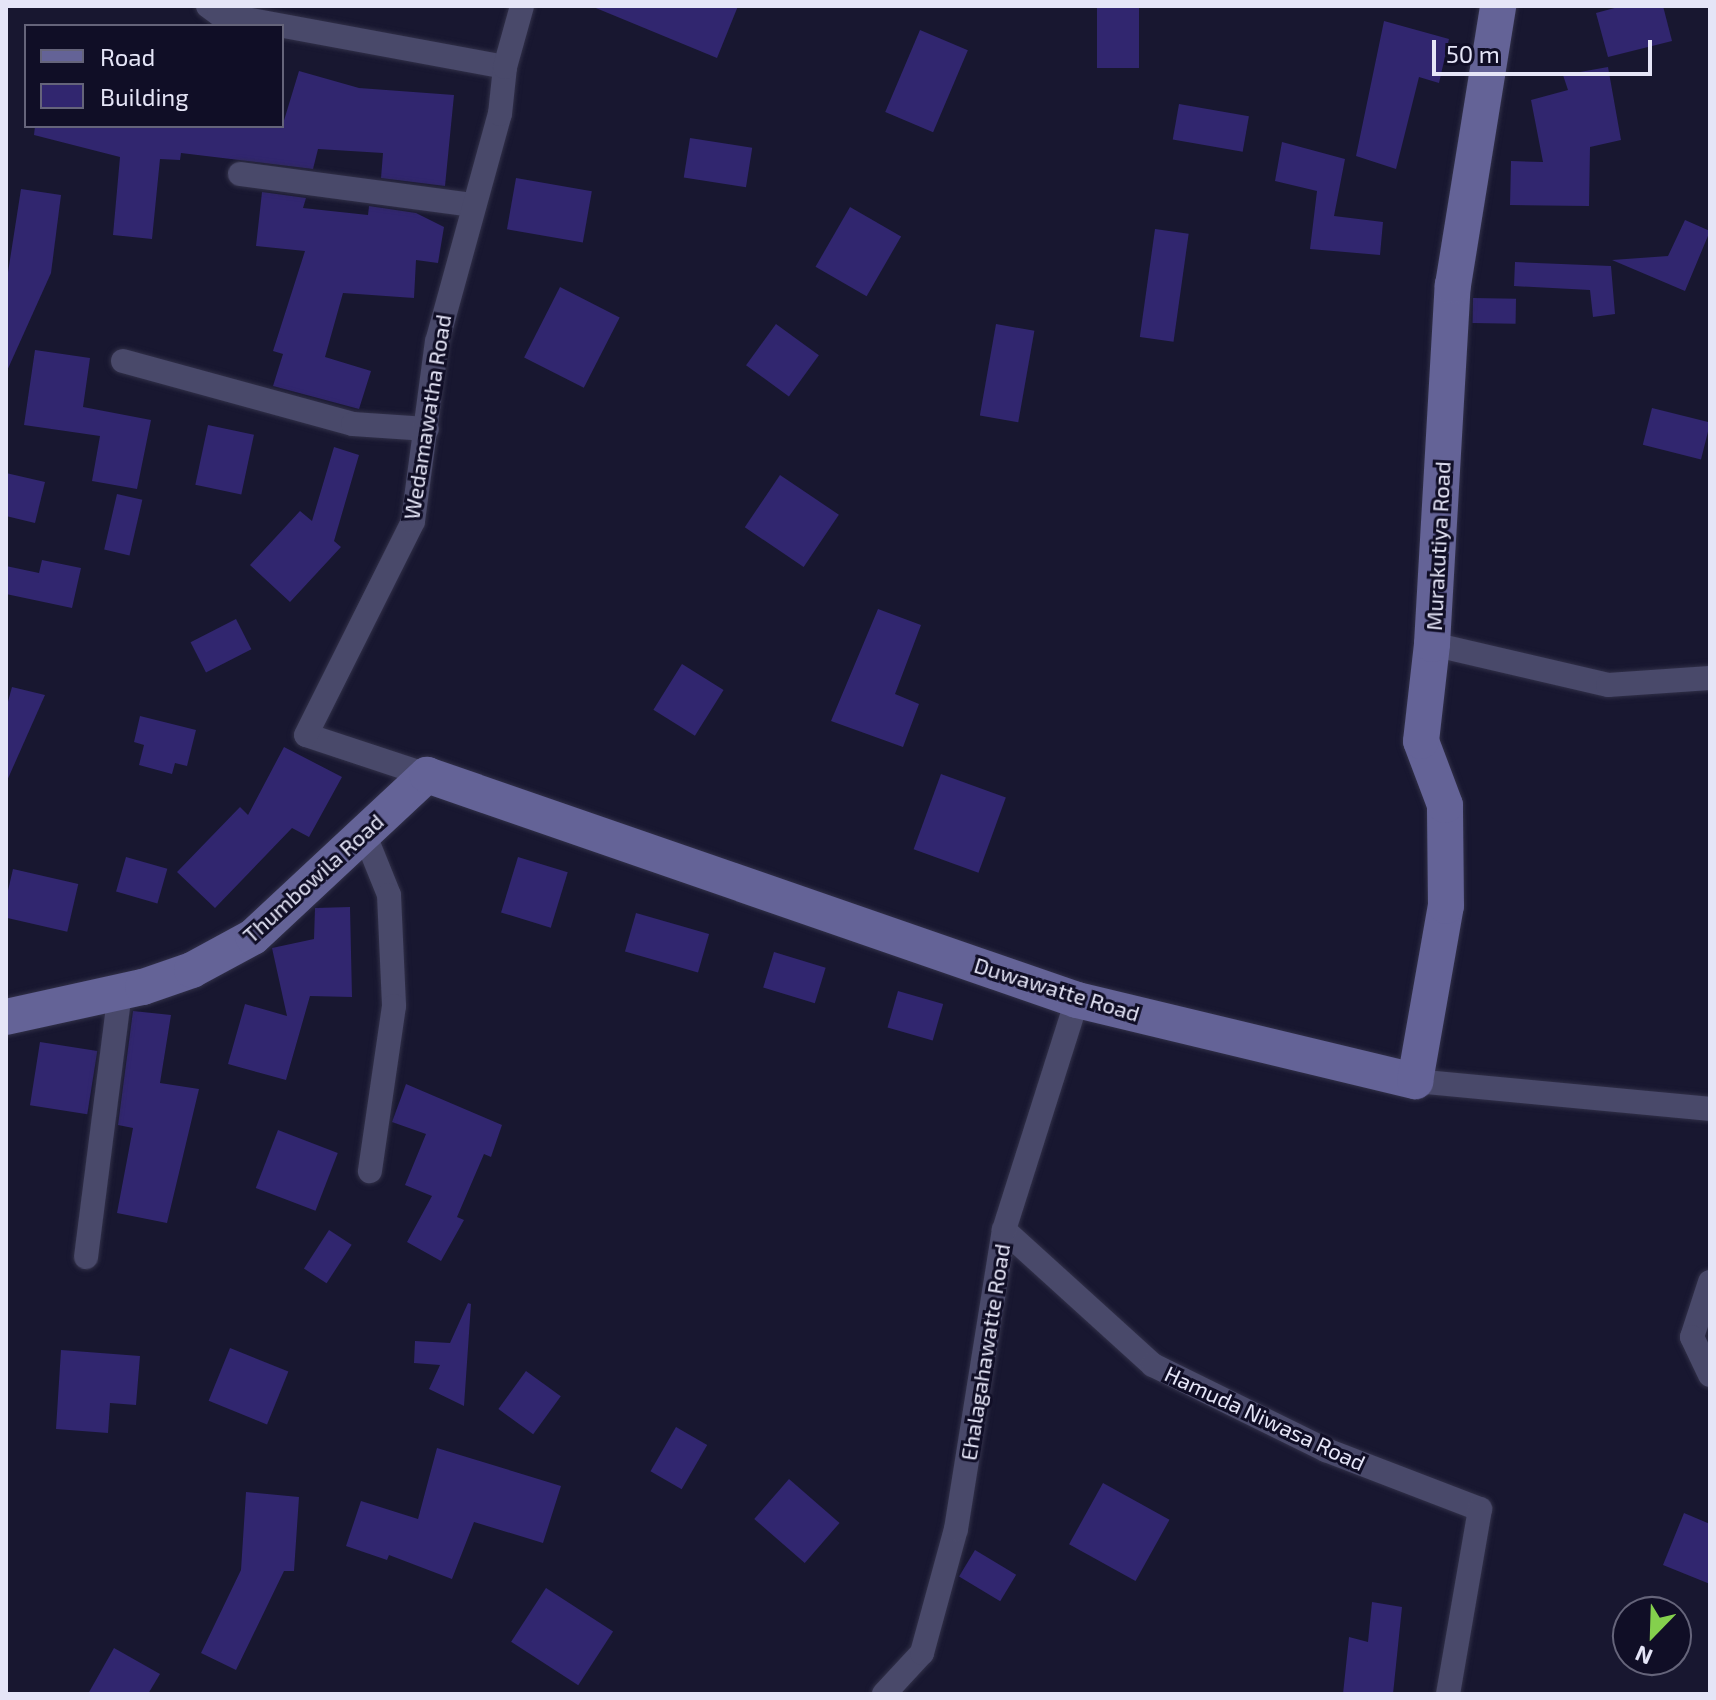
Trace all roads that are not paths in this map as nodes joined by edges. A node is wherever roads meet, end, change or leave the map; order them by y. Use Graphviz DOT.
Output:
graph roads {
  1 [pos="208,6"];
  2 [pos="522,6"];
  3 [pos="1498,6"];
  4 [pos="273,24"];
  5 [pos="284,26"];
  6 [pos="505,67"];
  7 [pos="240,174"];
  8 [pos="471,205"];
  9 [pos="123,361"];
  10 [pos="427,429"];
  11 [pos="1432,644"];
  12 [pos="1710,678"];
  13 [pos="427,775"];
  14 [pos="364,833"];
  15 [pos="120,991"];
  16 [pos="1077,1000"];
  17 [pos="6,1017"];
  18 [pos="1415,1081"];
  19 [pos="1710,1109"];
  20 [pos="370,1171"];
  21 [pos="1004,1230"];
  22 [pos="86,1257"];
  23 [pos="1710,1282"];
  24 [pos="1710,1375"];
  25 [pos="884,1694"];
  26 [pos="1448,1694"];
  1 -- 4 [label="street"];
  2 -- 6 [label="street, Wedamawatha Road"];
  3 -- 11 [label="street, Murakutiya Road"];
  5 -- 6 [label="street"];
  6 -- 8 [label="street, Wedamawatha Road"];
  7 -- 8 [label="street"];
  8 -- 10 [label="street, Wedamawatha Road"];
  9 -- 10 [label="street"];
  10 -- 13 [label="street, Wedamawatha Road"];
  11 -- 12 [label="street"];
  11 -- 18 [label="street, Murakutiya Road"];
  13 -- 14 [label="street, Thumbowila Road"];
  13 -- 16 [label="street, Duwawatte Road"];
  14 -- 15 [label="street, Thumbowila Road"];
  14 -- 20 [label="street"];
  15 -- 17 [label="street, Thumbowila Road"];
  15 -- 22 [label="street"];
  16 -- 18 [label="street, Duwawatte Road"];
  16 -- 21 [label="street, Ehalagahawatte Road"];
  18 -- 19 [label="street, Duwawatte Road"];
  21 -- 25 [label="street, Ehalagahawatte Road"];
  21 -- 26 [label="street, Hamuda Niwasa Road"];
  23 -- 24 [label="street"];
}
